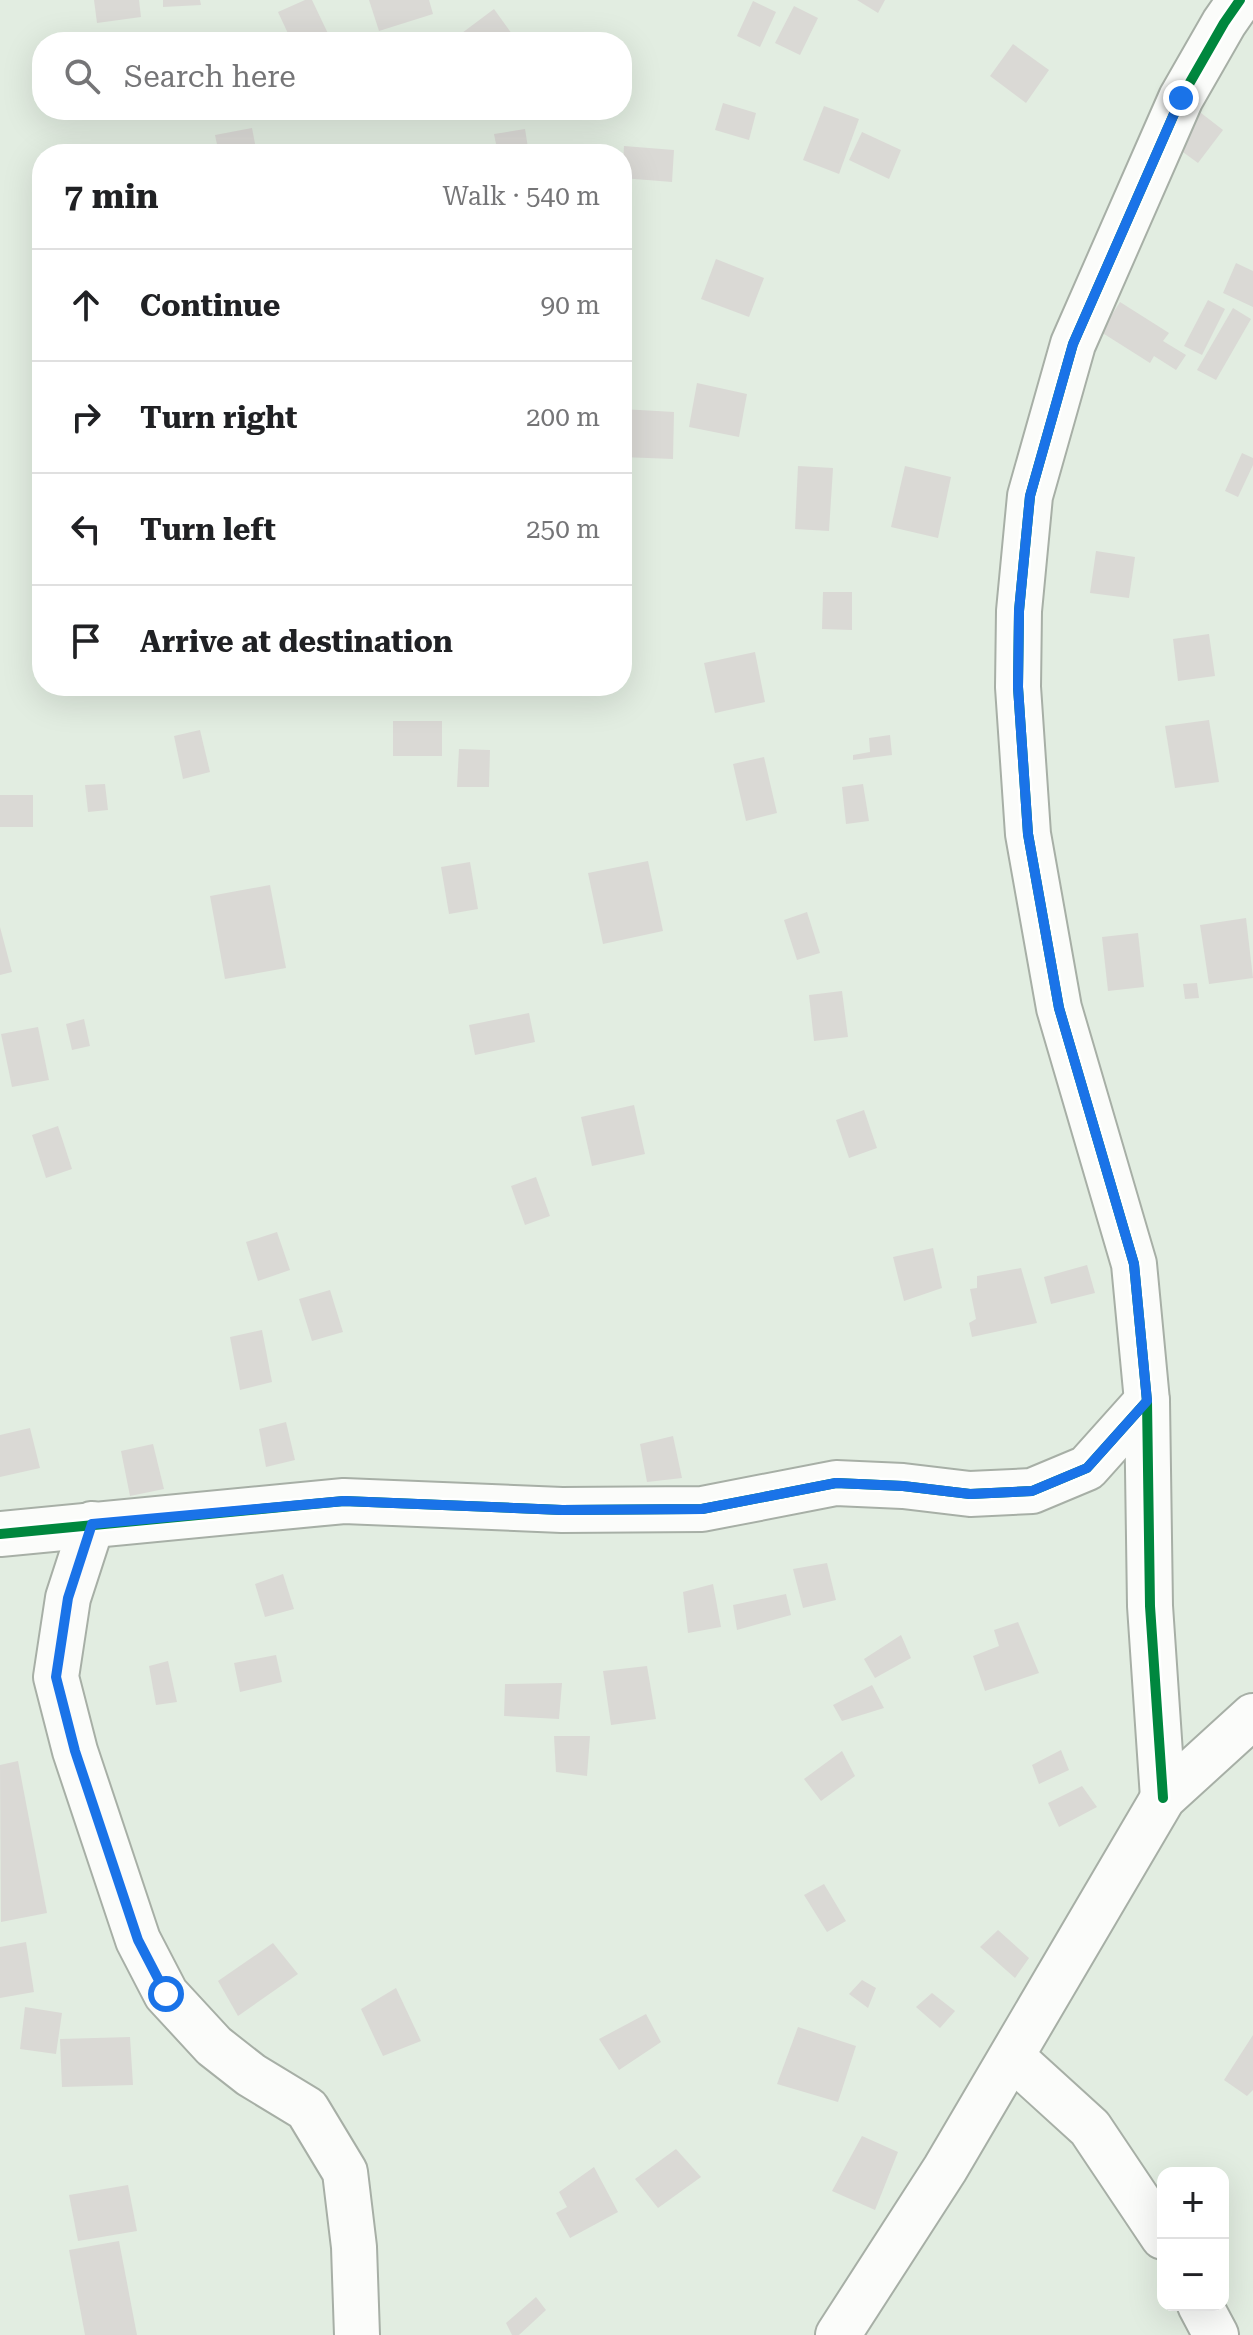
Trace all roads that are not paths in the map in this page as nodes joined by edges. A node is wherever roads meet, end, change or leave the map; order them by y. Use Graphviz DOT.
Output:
graph roads {
  1 [pos="1240,0"];
  2 [pos="1147,1401"];
  3 [pos="92,1524"];
  4 [pos="0,1534"];
  5 [pos="1253,1716"];
  6 [pos="1163,1798"];
  7 [pos="1012,2057"];
  8 [pos="1157,2228"];
  9 [pos="1203,2311"];
  10 [pos="357,2335"];
  11 [pos="838,2335"];
  12 [pos="1216,2335"];
  1 -- 2 [label="street"];
  2 -- 3 [label="street"];
  2 -- 6 [label="street"];
  3 -- 4 [label="street"];
  3 -- 10 [label="street"];
  5 -- 6 [label="street"];
  6 -- 7 [label="street"];
  7 -- 8 [label="street"];
  7 -- 11 [label="street"];
  9 -- 12 [label="street"];
}
